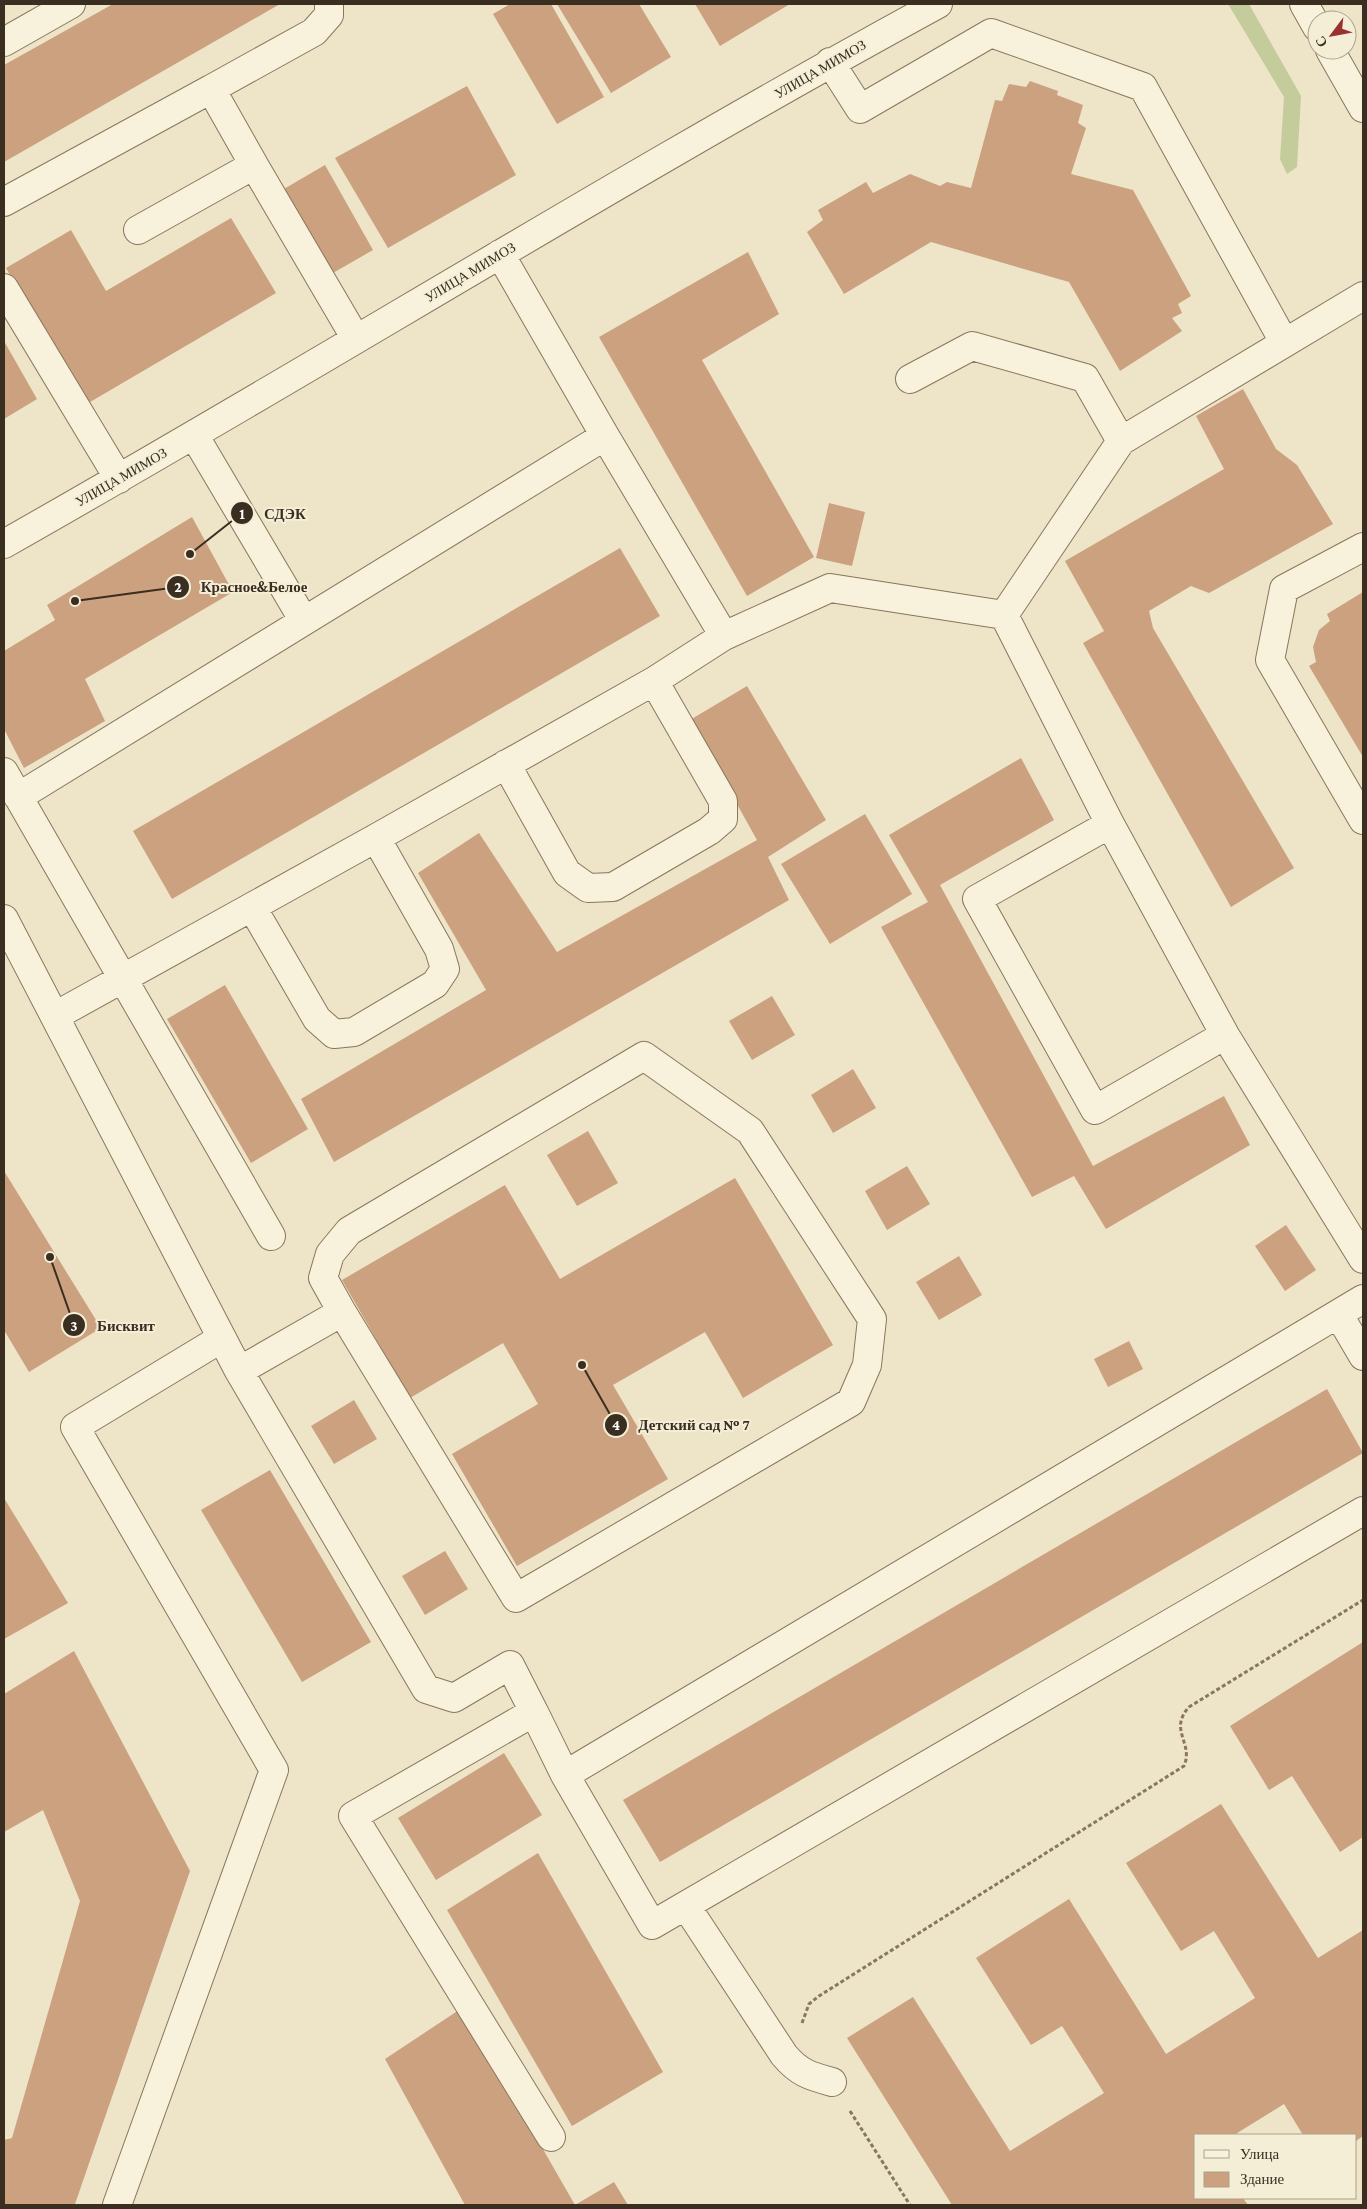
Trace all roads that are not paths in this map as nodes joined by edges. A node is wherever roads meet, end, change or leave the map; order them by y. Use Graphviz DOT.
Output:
graph roads {
  1 [pos="71,4"];
  2 [pos="328,4"];
  3 [pos="938,4"];
  4 [pos="4,42"];
  5 [pos="1336,60"];
  6 [pos="830,62"];
  7 [pos="212,89"];
  8 [pos="1363,108"];
  9 [pos="254,165"];
  10 [pos="4,202"];
  11 [pos="138,230"];
  12 [pos="500,254"];
  13 [pos="4,288"];
  14 [pos="1363,296"];
  15 [pos="356,339"];
  16 [pos="1284,342"];
  17 [pos="910,379"];
  18 [pos="194,435"];
  19 [pos="605,436"];
  20 [pos="1121,441"];
  21 [pos="119,479"];
  22 [pos="4,544"];
  23 [pos="1363,547"];
  24 [pos="1004,614"];
  25 [pos="304,621"];
  26 [pos="724,636"];
  27 [pos="654,681"];
  28 [pos="506,764"];
  29 [pos="4,772"];
  30 [pos="18,797"];
  31 [pos="1363,820"];
  32 [pos="1110,824"];
  33 [pos="376,838"];
  34 [pos="252,907"];
  35 [pos="4,919"];
  36 [pos="122,978"];
  37 [pos="55,1016"];
  38 [pos="1225,1035"];
  39 [pos="271,1236"];
  40 [pos="1363,1259"];
  41 [pos="1363,1299"];
  42 [pos="342,1312"];
  43 [pos="1339,1315"];
  44 [pos="222,1338"];
  45 [pos="1363,1356"];
  46 [pos="239,1371"];
  47 [pos="1363,1511"];
  48 [pos="534,1712"];
  49 [pos="564,1775"];
  50 [pos="686,1906"];
  51 [pos="832,2082"];
  52 [pos="551,2137"];
  53 [pos="117,2205"];
  1 -- 4 [label="street"];
  2 -- 7 [label="street"];
  3 -- 6 [label="street, УЛИЦА МИМОЗ"];
  5 -- 8 [label="street"];
  6 -- 12 [label="street, УЛИЦА МИМОЗ"];
  6 -- 16 [label="street"];
  7 -- 9 [label="street"];
  7 -- 10 [label="street"];
  9 -- 11 [label="street"];
  9 -- 15 [label="street"];
  12 -- 15 [label="street, УЛИЦА МИМОЗ"];
  12 -- 19 [label="street"];
  13 -- 21 [label="street"];
  14 -- 16 [label="street"];
  15 -- 18 [label="street, УЛИЦА МИМОЗ"];
  16 -- 20 [label="street"];
  17 -- 20 [label="street"];
  18 -- 21 [label="street, УЛИЦА МИМОЗ"];
  18 -- 25 [label="street"];
  19 -- 25 [label="street"];
  19 -- 26 [label="street"];
  20 -- 24 [label="street"];
  21 -- 22 [label="street, УЛИЦА МИМОЗ"];
  23 -- 31 [label="street"];
  24 -- 26 [label="street"];
  24 -- 32 [label="street"];
  25 -- 30 [label="street"];
  26 -- 27 [label="street"];
  27 -- 28 [label="street"];
  27 -- 28 [label="street"];
  28 -- 33 [label="street"];
  29 -- 30 [label="street"];
  30 -- 36 [label="street"];
  32 -- 38 [label="street"];
  32 -- 38 [label="street"];
  33 -- 34 [label="street"];
  33 -- 34 [label="street"];
  34 -- 36 [label="street"];
  35 -- 37 [label="street"];
  36 -- 37 [label="street"];
  36 -- 39 [label="street"];
  37 -- 44 [label="street"];
  38 -- 40 [label="street"];
  41 -- 43 [label="street"];
  42 -- 42 [label="street"];
  42 -- 46 [label="street"];
  43 -- 45 [label="street"];
  43 -- 49 [label="street"];
  44 -- 46 [label="street"];
  44 -- 53 [label="street"];
  46 -- 48 [label="street"];
  47 -- 50 [label="street"];
  48 -- 49 [label="street"];
  48 -- 52 [label="street"];
  49 -- 50 [label="street"];
  50 -- 51 [label="street"];
}
